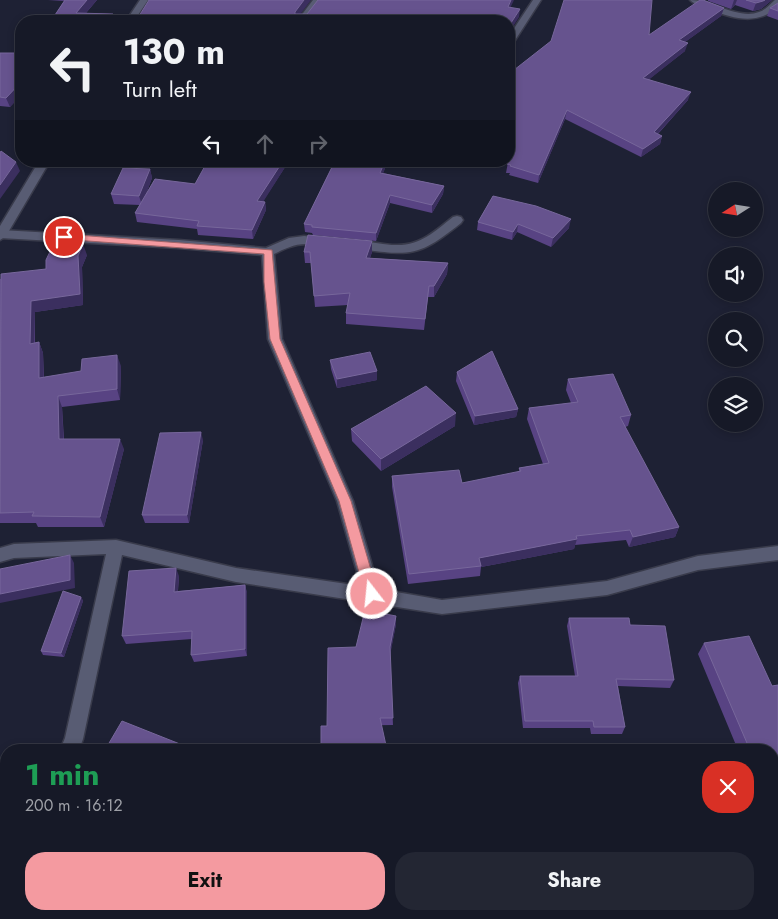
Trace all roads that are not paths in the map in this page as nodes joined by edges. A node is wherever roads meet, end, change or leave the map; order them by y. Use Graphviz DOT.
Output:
graph roads {
  1 [pos="144,0"];
  2 [pos="318,0"];
  3 [pos="537,0"];
  4 [pos="694,0"];
  5 [pos="778,2"];
  6 [pos="134,15"];
  7 [pos="305,15"];
  8 [pos="515,34"];
  9 [pos="41,167"];
  10 [pos="457,220"];
  11 [pos="0,235"];
  12 [pos="268,252"];
  13 [pos="116,547"];
  14 [pos="778,553"];
  15 [pos="0,555"];
  16 [pos="372,594"];
  17 [pos="72,744"];
  1 -- 6 [label="street"];
  2 -- 7 [label="street"];
  3 -- 8 [label="street"];
  4 -- 5 [label="street"];
  9 -- 11 [label="street"];
  10 -- 12 [label="street"];
  11 -- 12 [label="street"];
  12 -- 16 [label="street"];
  13 -- 15 [label="street"];
  13 -- 16 [label="street"];
  13 -- 17 [label="street"];
  14 -- 16 [label="street"];
}
